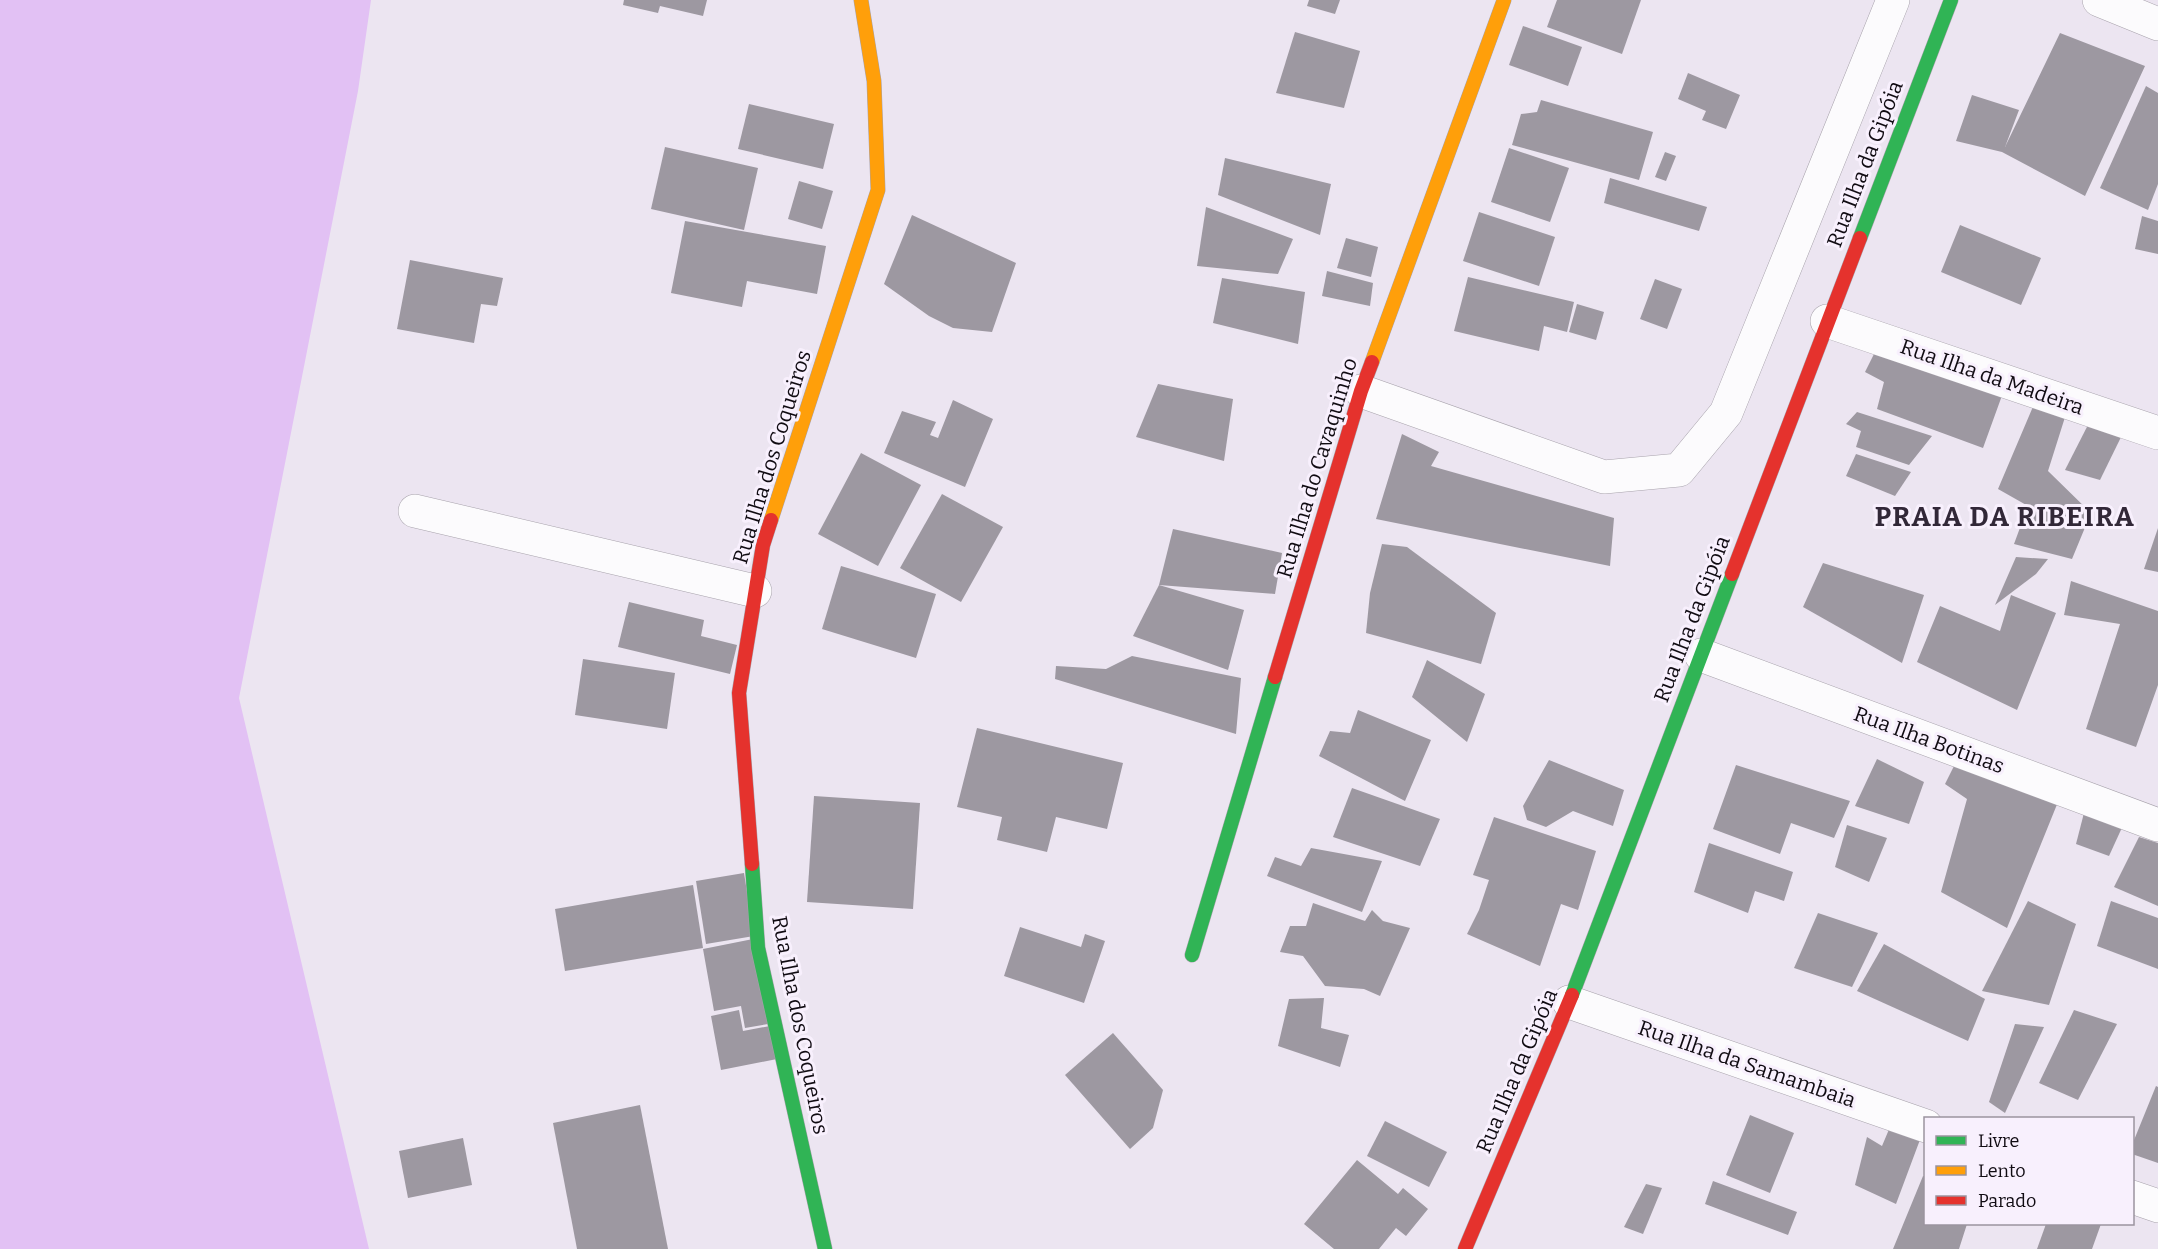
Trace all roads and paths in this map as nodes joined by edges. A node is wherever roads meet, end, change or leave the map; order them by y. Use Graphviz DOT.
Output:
graph roads {
  1 [pos="861,0"];
  2 [pos="1504,0"];
  3 [pos="1893,0"];
  4 [pos="1951,0"];
  5 [pos="2099,0"];
  6 [pos="2158,24"];
  7 [pos="1827,321"];
  8 [pos="1361,391"];
  9 [pos="2158,434"];
  10 [pos="415,511"];
  11 [pos="756,591"];
  12 [pos="1701,655"];
  13 [pos="2158,825"];
  14 [pos="1192,955"];
  15 [pos="1569,1002"];
  16 [pos="1924,1125"];
  17 [pos="2134,1197"];
  18 [pos="2158,1206"];
  19 [pos="825,1249"];
  20 [pos="1466,1249"];
  1 -- 11 [label="street, Rua Ilha dos Coqueiros"];
  2 -- 8 [label="street, Rua Ilha do Cavaquinho"];
  3 -- 8 [label="street"];
  4 -- 7 [label="street, Rua Ilha da Gipóia"];
  5 -- 6 [label="street"];
  7 -- 9 [label="street, Rua Ilha da Madeira"];
  7 -- 12 [label="street, Rua Ilha da Gipóia"];
  8 -- 14 [label="street, Rua Ilha do Cavaquinho"];
  10 -- 11 [label="street"];
  11 -- 19 [label="street, Rua Ilha dos Coqueiros"];
  12 -- 13 [label="street, Rua Ilha Botinas"];
  12 -- 15 [label="street, Rua Ilha da Gipóia"];
  15 -- 16 [label="street, Rua Ilha da Samambaia"];
  15 -- 20 [label="street, Rua Ilha da Gipóia"];
  17 -- 18 [label="street"];
}
